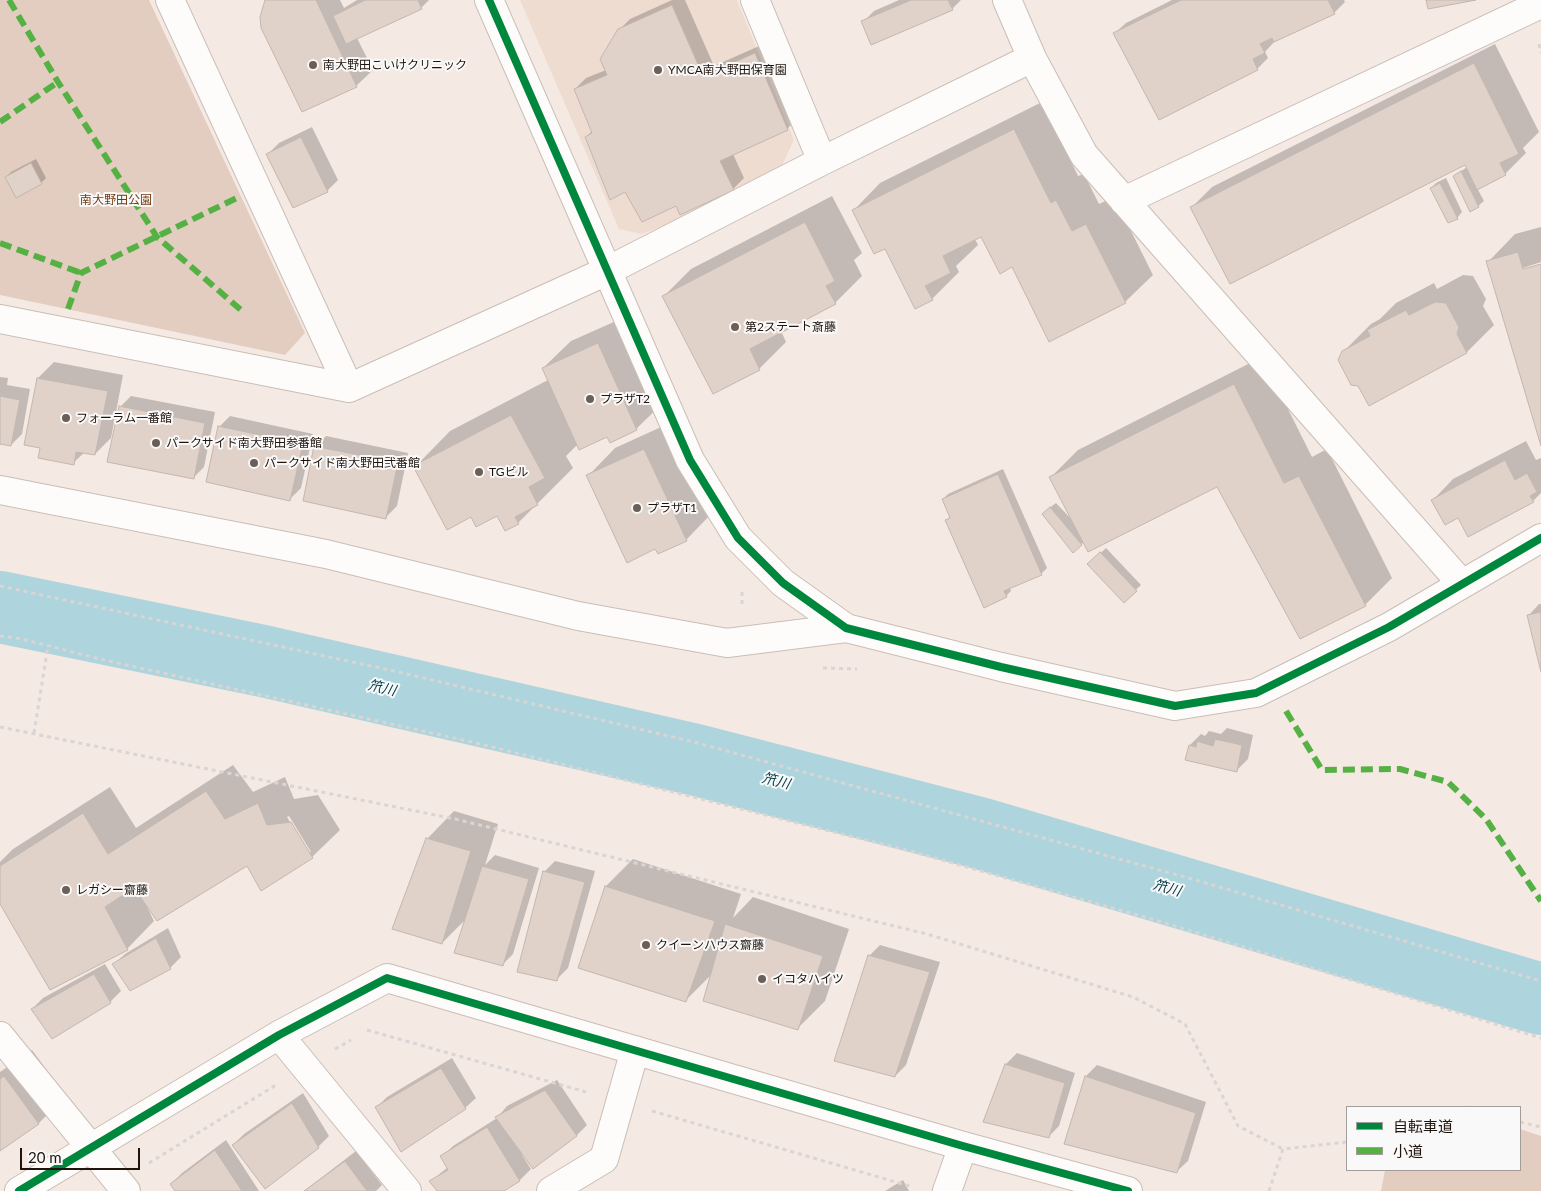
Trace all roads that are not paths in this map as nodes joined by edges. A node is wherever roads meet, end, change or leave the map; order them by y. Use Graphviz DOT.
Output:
graph roads {
  1 [pos="170,0"];
  2 [pos="489,0"];
  3 [pos="756,0"];
  4 [pos="1007,0"];
  5 [pos="1541,4"];
  6 [pos="1032,58"];
  7 [pos="822,162"];
  8 [pos="1124,201"];
  9 [pos="607,271"];
  10 [pos="0,319"];
  11 [pos="349,388"];
  12 [pos="0,490"];
  13 [pos="1541,538"];
  14 [pos="1462,584"];
  15 [pos="846,628"];
  16 [pos="279,1035"];
  17 [pos="0,1036"];
  18 [pos="635,1050"];
  19 [pos="964,1146"];
  20 [pos="91,1148"];
  21 [pos="122,1186"];
  22 [pos="19,1191"];
  23 [pos="407,1191"];
  24 [pos="551,1191"];
  25 [pos="948,1191"];
  26 [pos="1128,1191"];
  1 -- 11 [label="street"];
  2 -- 9 [label="street"];
  3 -- 7 [label="street"];
  4 -- 6 [label="street"];
  5 -- 8 [label="street"];
  6 -- 7 [label="street"];
  6 -- 8 [label="street"];
  7 -- 9 [label="street"];
  8 -- 14 [label="street"];
  9 -- 11 [label="street"];
  9 -- 15 [label="street"];
  10 -- 11 [label="street"];
  12 -- 15 [label="street"];
  13 -- 14 [label="street"];
  14 -- 15 [label="street"];
  16 -- 18 [label="street"];
  16 -- 20 [label="street"];
  16 -- 23 [label="street"];
  17 -- 20 [label="street"];
  18 -- 19 [label="street"];
  18 -- 24 [label="street"];
  19 -- 25 [label="street"];
  19 -- 26 [label="street"];
  20 -- 21 [label="street"];
  20 -- 22 [label="street"];
}
